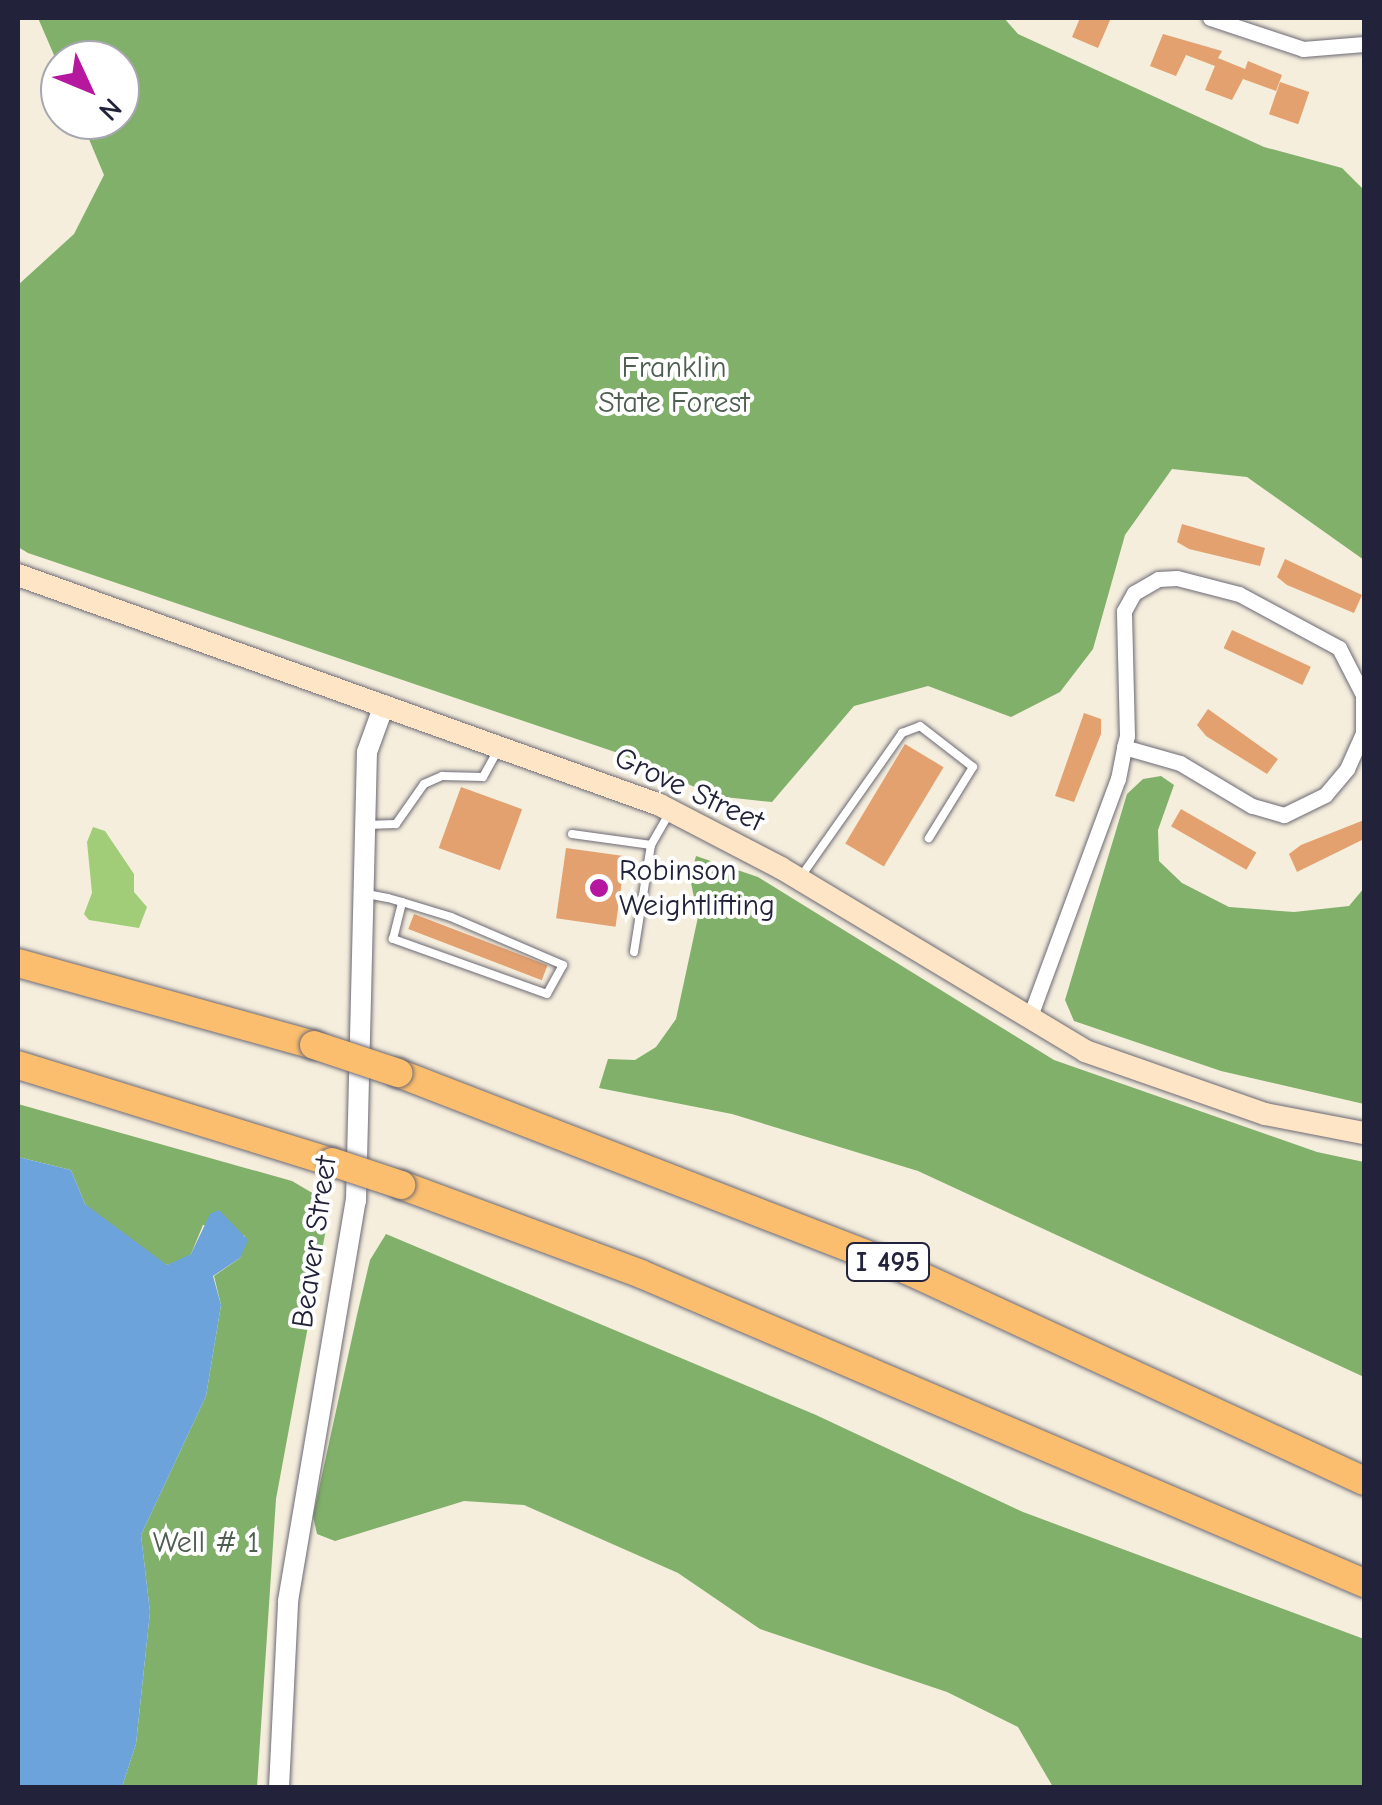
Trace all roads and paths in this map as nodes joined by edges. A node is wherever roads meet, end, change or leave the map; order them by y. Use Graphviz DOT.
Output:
graph roads {
  1 [pos="1210,18"];
  2 [pos="1364,44"];
  3 [pos="18,576"];
  4 [pos="384,705"];
  5 [pos="500,746"];
  6 [pos="1124,747"];
  7 [pos="671,810"];
  8 [pos="364,825"];
  9 [pos="572,834"];
  10 [pos="930,838"];
  11 [pos="651,844"];
  12 [pos="800,879"];
  13 [pos="362,893"];
  14 [pos="402,902"];
  15 [pos="634,952"];
  16 [pos="18,963"];
  17 [pos="1029,1019"];
  18 [pos="18,1065"];
  19 [pos="1364,1133"];
  20 [pos="1364,1480"];
  21 [pos="1364,1583"];
  22 [pos="280,1788"];
  1 -- 2 [label="street"];
  3 -- 4 [label="main road, Grove Street"];
  4 -- 5 [label="main road, Grove Street"];
  4 -- 8 [label="street, Beaver Street"];
  5 -- 7 [label="main road, Grove Street"];
  5 -- 8 [label="lane"];
  6 -- 6 [label="street"];
  6 -- 17 [label="street"];
  7 -- 11 [label="lane"];
  7 -- 12 [label="main road, Grove Street"];
  8 -- 13 [label="street, Beaver Street"];
  9 -- 11 [label="lane"];
  10 -- 12 [label="lane"];
  11 -- 15 [label="lane"];
  12 -- 17 [label="main road, Grove Street"];
  13 -- 14 [label="lane"];
  13 -- 22 [label="street, Beaver Street"];
  14 -- 14 [label="lane"];
  16 -- 20 [label="highway, I 495, bridge"];
  17 -- 19 [label="main road, Grove Street"];
  18 -- 21 [label="highway, bridge"];
}
